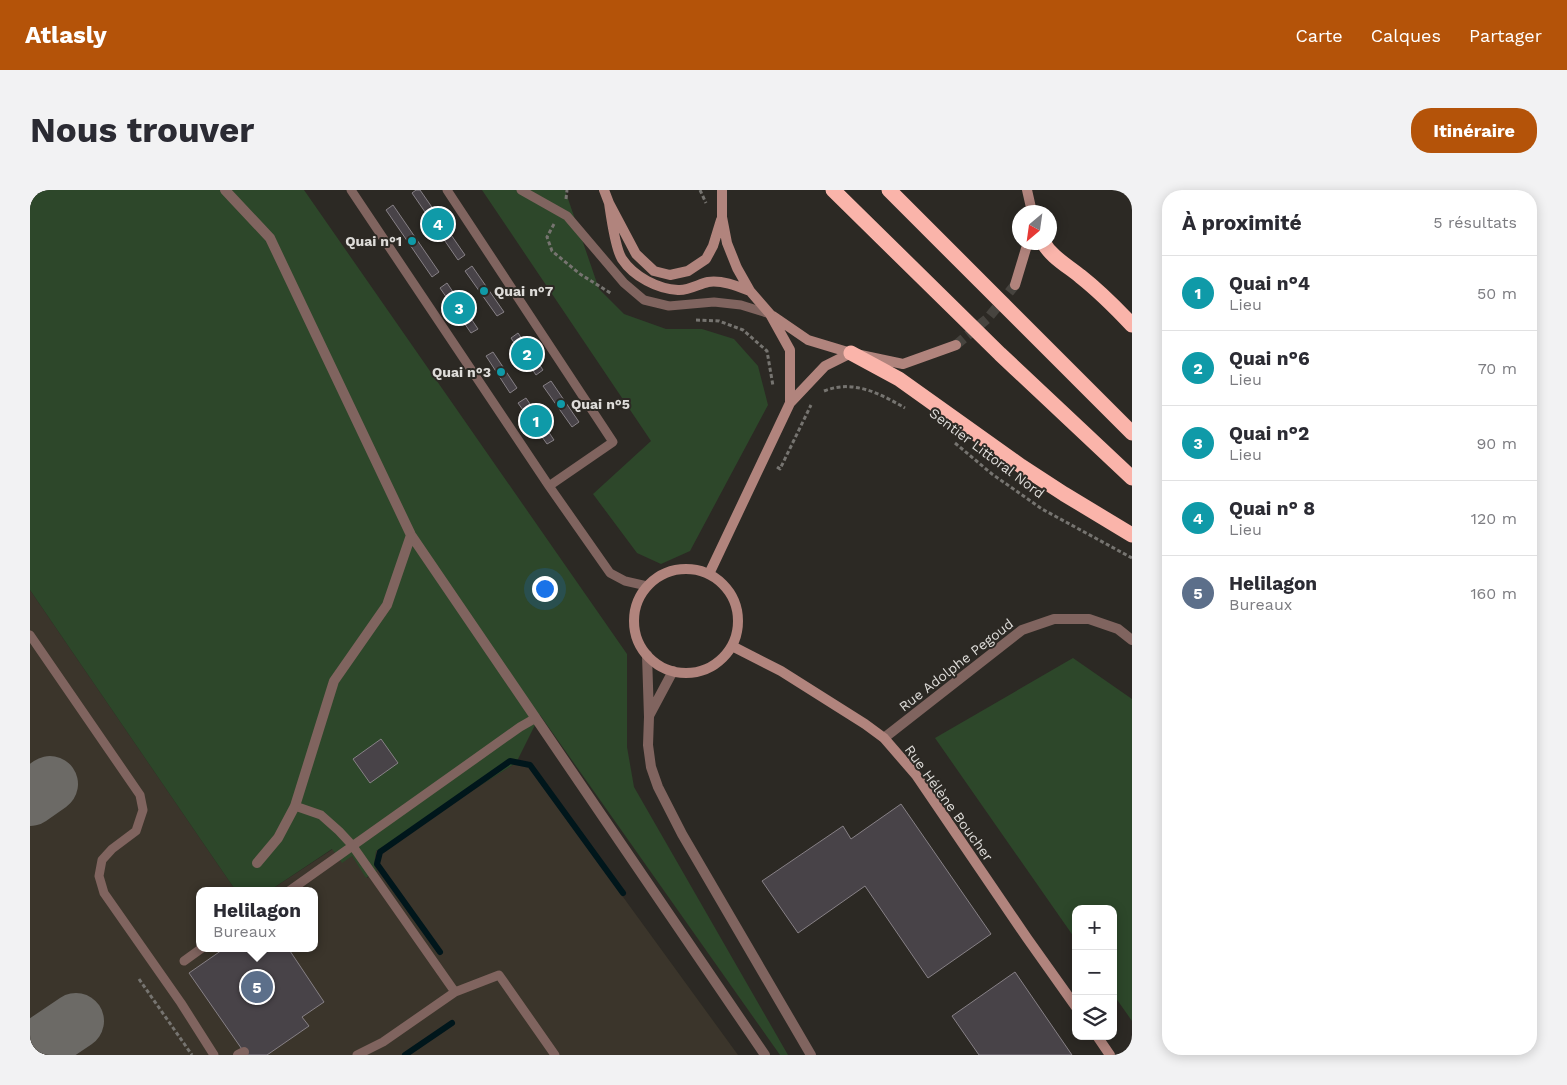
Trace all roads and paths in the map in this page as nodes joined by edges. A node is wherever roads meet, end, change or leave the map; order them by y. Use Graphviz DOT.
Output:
graph roads {
  1 [pos="225,190"];
  2 [pos="351,190"];
  3 [pos="447,190"];
  4 [pos="521,190"];
  5 [pos="604,190"];
  6 [pos="722,190"];
  7 [pos="832,190"];
  8 [pos="889,190"];
  9 [pos="1028,190"];
  10 [pos="609,203"];
  11 [pos="1031,205"];
  12 [pos="722,217"];
  13 [pos="555,221"];
  14 [pos="1025,250"];
  15 [pos="1050,250"];
  16 [pos="1014,286"];
  17 [pos="750,290"];
  18 [pos="615,296"];
  19 [pos="770,314"];
  20 [pos="690,320"];
  21 [pos="1132,325"];
  22 [pos="956,346"];
  23 [pos="852,353"];
  24 [pos="773,390"];
  25 [pos="822,392"];
  26 [pos="790,403"];
  27 [pos="812,403"];
  28 [pos="909,410"];
  29 [pos="1132,433"];
  30 [pos="948,438"];
  31 [pos="780,468"];
  32 [pos="1132,478"];
  33 [pos="549,486"];
  34 [pos="410,536"];
  35 [pos="1132,536"];
  36 [pos="1132,558"];
  37 [pos="709,574"];
  38 [pos="647,586"];
  39 [pos="30,635"];
  40 [pos="1132,640"];
  41 [pos="732,646"];
  42 [pos="647,655"];
  43 [pos="673,671"];
  44 [pos="649,716"];
  45 [pos="534,719"];
  46 [pos="884,738"];
  47 [pos="295,806"];
  48 [pos="352,846"];
  49 [pos="256,863"];
  50 [pos="294,887"];
  51 [pos="196,952"];
  52 [pos="184,960"];
  53 [pos="139,979"];
  54 [pos="455,992"];
  55 [pos="1072,1001"];
  56 [pos="1100,1040"];
  57 [pos="192,1055"];
  58 [pos="214,1055"];
  59 [pos="357,1055"];
  60 [pos="555,1055"];
  61 [pos="765,1055"];
  62 [pos="811,1055"];
  63 [pos="1110,1055"];
  1 -- 34 [label="street"];
  2 -- 33 [label="lane"];
  3 -- 33 [label="lane"];
  4 -- 19 [label="lane"];
  5 -- 10 [label="street"];
  6 -- 12 [label="street"];
  7 -- 32 [label="highway"];
  8 -- 29 [label="highway"];
  9 -- 11 [label="street"];
  10 -- 12 [label="street"];
  10 -- 17 [label="street"];
  12 -- 17 [label="street"];
  13 -- 18 [label="path"];
  14 -- 16 [label="street"];
  15 -- 21 [label="highway"];
  17 -- 19 [label="street"];
  19 -- 23 [label="street"];
  19 -- 26 [label="street"];
  20 -- 24 [label="path"];
  22 -- 23 [label="street"];
  23 -- 26 [label="street"];
  23 -- 35 [label="highway"];
  25 -- 28 [label="path, Sentier Littoral Nord"];
  26 -- 37 [label="street"];
  27 -- 31 [label="path"];
  30 -- 36 [label="path, Sentier Littoral Nord"];
  33 -- 38 [label="lane"];
  34 -- 45 [label="street"];
  34 -- 47 [label="street"];
  37 -- 38 [label="street"];
  37 -- 41 [label="street"];
  38 -- 42 [label="street"];
  39 -- 58 [label="lane"];
  40 -- 46 [label="street, Rue Adolphe Pegoud"];
  41 -- 43 [label="street"];
  41 -- 46 [label="street, Rue Hélène Boucher"];
  42 -- 43 [label="street"];
  42 -- 44 [label="street"];
  43 -- 44 [label="street"];
  44 -- 62 [label="street"];
  45 -- 48 [label="lane"];
  45 -- 61 [label="street"];
  46 -- 55 [label="street, Rue Hélène Boucher"];
  47 -- 48 [label="lane"];
  47 -- 49 [label="street"];
  48 -- 50 [label="lane"];
  48 -- 54 [label="lane"];
  51 -- 52 [label="lane"];
  53 -- 57 [label="path"];
  54 -- 59 [label="lane"];
  54 -- 60 [label="lane"];
  56 -- 63 [label="street"];
}
